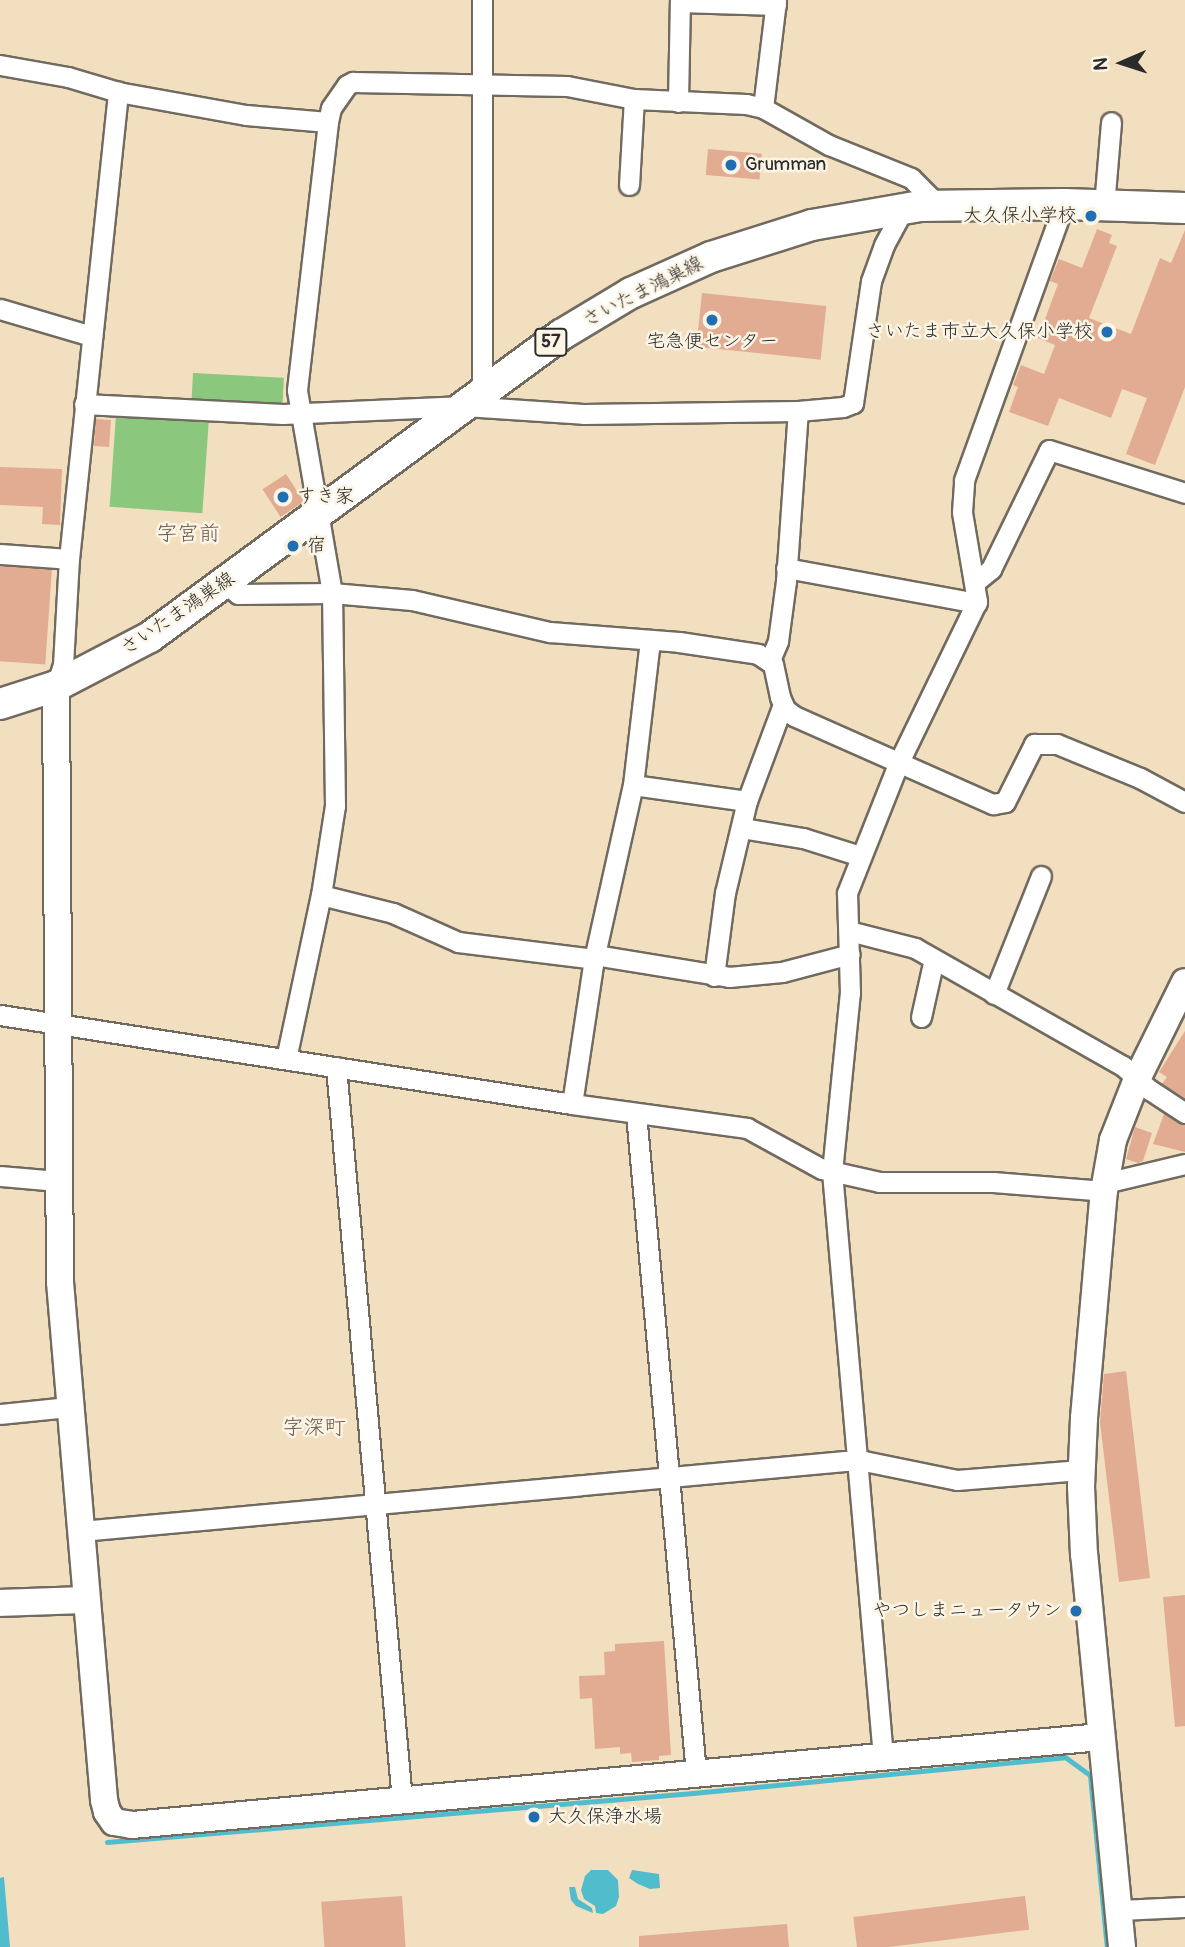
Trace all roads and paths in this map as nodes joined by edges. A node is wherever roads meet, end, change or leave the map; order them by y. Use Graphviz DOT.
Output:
graph roads {
  1 [pos="482,0"];
  2 [pos="680,1"];
  3 [pos="776,2"];
  4 [pos="0,65"];
  5 [pos="483,85"];
  6 [pos="118,92"];
  7 [pos="634,99"];
  8 [pos="678,102"];
  9 [pos="763,108"];
  10 [pos="328,122"];
  11 [pos="1111,122"];
  12 [pos="629,185"];
  13 [pos="1064,204"];
  14 [pos="938,205"];
  15 [pos="1104,206"];
  16 [pos="904,208"];
  17 [pos="1185,208"];
  18 [pos="0,309"];
  19 [pos="92,336"];
  20 [pos="473,400"];
  21 [pos="84,404"];
  22 [pos="798,411"];
  23 [pos="299,413"];
  24 [pos="1185,494"];
  25 [pos="318,514"];
  26 [pos="0,554"];
  27 [pos="69,559"];
  28 [pos="786,568"];
  29 [pos="975,582"];
  30 [pos="225,583"];
  31 [pos="332,593"];
  32 [pos="977,603"];
  33 [pos="650,640"];
  34 [pos="770,660"];
  35 [pos="57,686"];
  36 [pos="0,704"];
  37 [pos="783,704"];
  38 [pos="898,764"];
  39 [pos="634,785"];
  40 [pos="747,801"];
  41 [pos="1185,802"];
  42 [pos="742,828"];
  43 [pos="860,856"];
  44 [pos="1041,876"];
  45 [pos="321,895"];
  46 [pos="849,931"];
  47 [pos="850,954"];
  48 [pos="594,957"];
  49 [pos="934,959"];
  50 [pos="714,976"];
  51 [pos="1185,982"];
  52 [pos="994,994"];
  53 [pos="0,1015"];
  54 [pos="921,1017"];
  55 [pos="56,1024"];
  56 [pos="286,1059"];
  57 [pos="336,1067"];
  58 [pos="1137,1079"];
  59 [pos="572,1104"];
  60 [pos="636,1113"];
  61 [pos="1185,1113"];
  62 [pos="1185,1164"];
  63 [pos="832,1172"];
  64 [pos="0,1176"];
  65 [pos="57,1181"];
  66 [pos="1105,1187"];
  67 [pos="69,1407"];
  68 [pos="0,1414"];
  69 [pos="857,1460"];
  70 [pos="1081,1470"];
  71 [pos="668,1476"];
  72 [pos="376,1503"];
  73 [pos="81,1531"];
  74 [pos="86,1600"];
  75 [pos="0,1604"];
  76 [pos="1101,1737"];
  77 [pos="883,1757"];
  78 [pos="696,1774"];
  79 [pos="402,1801"];
  80 [pos="1185,1907"];
  81 [pos="1119,1910"];
  82 [pos="1122,1947"];
  1 -- 5 [label="street"];
  2 -- 3 [label="street"];
  2 -- 8 [label="street"];
  3 -- 9 [label="street"];
  4 -- 6 [label="street"];
  5 -- 7 [label="street"];
  5 -- 10 [label="street"];
  5 -- 20 [label="street"];
  6 -- 10 [label="street"];
  6 -- 19 [label="street"];
  7 -- 8 [label="street"];
  7 -- 12 [label="street"];
  8 -- 9 [label="street"];
  9 -- 14 [label="street"];
  10 -- 23 [label="street"];
  11 -- 15 [label="street"];
  13 -- 14 [label="main road, さいたま鴻巣線 / 57"];
  13 -- 15 [label="main road, さいたま鴻巣線 / 57"];
  13 -- 29 [label="street"];
  14 -- 16 [label="main road, さいたま鴻巣線 / 57"];
  15 -- 17 [label="main road, さいたま鴻巣線 / 57"];
  16 -- 20 [label="main road, さいたま鴻巣線 / 57"];
  16 -- 22 [label="street"];
  18 -- 19 [label="street"];
  19 -- 21 [label="street"];
  20 -- 22 [label="street"];
  20 -- 23 [label="street"];
  20 -- 25 [label="main road, さいたま鴻巣線 / 57"];
  21 -- 23 [label="street"];
  21 -- 27 [label="street"];
  22 -- 28 [label="street"];
  23 -- 25 [label="street"];
  24 -- 29 [label="street"];
  25 -- 30 [label="main road, さいたま鴻巣線 / 57"];
  25 -- 31 [label="street"];
  26 -- 27 [label="street"];
  27 -- 35 [label="street"];
  28 -- 32 [label="street"];
  28 -- 34 [label="street"];
  29 -- 32 [label="street"];
  30 -- 31 [label="street"];
  30 -- 35 [label="main road, さいたま鴻巣線 / 57"];
  31 -- 33 [label="street"];
  31 -- 45 [label="street"];
  32 -- 38 [label="street"];
  33 -- 34 [label="street"];
  33 -- 39 [label="street"];
  34 -- 37 [label="street"];
  35 -- 36 [label="main road, さいたま鴻巣線 / 57"];
  35 -- 55 [label="street"];
  37 -- 38 [label="street"];
  37 -- 40 [label="street"];
  38 -- 41 [label="street"];
  38 -- 43 [label="street"];
  39 -- 40 [label="street"];
  39 -- 48 [label="street"];
  40 -- 42 [label="street"];
  42 -- 43 [label="street"];
  42 -- 50 [label="street"];
  43 -- 46 [label="street"];
  44 -- 52 [label="street"];
  45 -- 48 [label="street"];
  45 -- 56 [label="street"];
  46 -- 47 [label="street"];
  46 -- 49 [label="street"];
  47 -- 50 [label="street"];
  47 -- 63 [label="street"];
  48 -- 50 [label="street"];
  48 -- 59 [label="street"];
  49 -- 52 [label="street"];
  49 -- 54 [label="street"];
  51 -- 58 [label="street"];
  52 -- 58 [label="street"];
  53 -- 55 [label="street"];
  55 -- 56 [label="street"];
  55 -- 65 [label="street"];
  56 -- 57 [label="street"];
  57 -- 59 [label="street"];
  57 -- 72 [label="street"];
  58 -- 61 [label="street"];
  58 -- 66 [label="street"];
  59 -- 60 [label="street"];
  60 -- 63 [label="street"];
  60 -- 71 [label="street"];
  62 -- 66 [label="street"];
  63 -- 66 [label="street"];
  63 -- 69 [label="street"];
  64 -- 65 [label="street"];
  65 -- 67 [label="street"];
  66 -- 70 [label="street"];
  67 -- 68 [label="street"];
  67 -- 73 [label="street"];
  69 -- 70 [label="street"];
  69 -- 71 [label="street"];
  69 -- 77 [label="street"];
  70 -- 76 [label="street"];
  71 -- 72 [label="street"];
  71 -- 78 [label="street"];
  72 -- 73 [label="street"];
  72 -- 79 [label="street"];
  73 -- 74 [label="street"];
  74 -- 75 [label="street"];
  74 -- 79 [label="street"];
  76 -- 77 [label="street"];
  76 -- 81 [label="street"];
  77 -- 78 [label="street"];
  78 -- 79 [label="street"];
  80 -- 81 [label="street"];
  81 -- 82 [label="street"];
}
